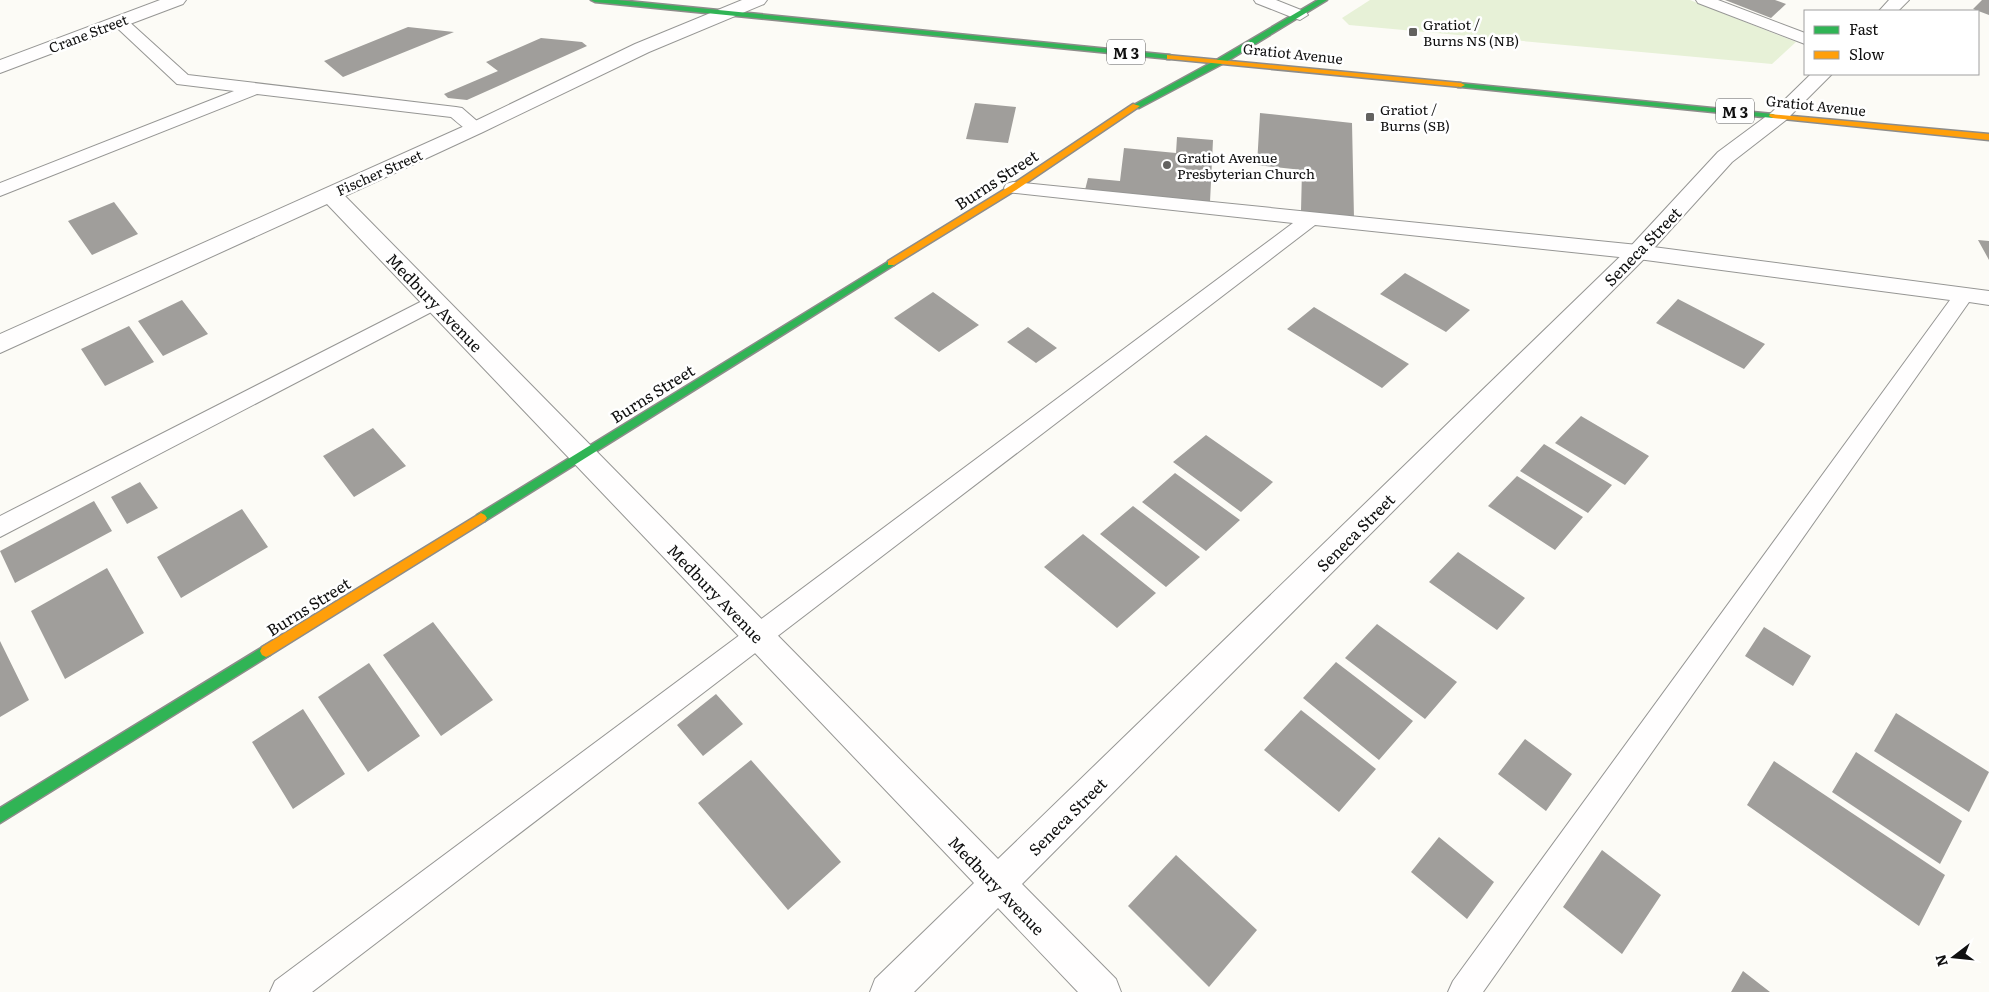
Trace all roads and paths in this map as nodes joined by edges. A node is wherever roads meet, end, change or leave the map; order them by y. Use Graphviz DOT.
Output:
graph roads {
  1 [pos="177,0"];
  2 [pos="595,0"];
  3 [pos="758,0"];
  4 [pos="1262,0"];
  5 [pos="1323,0"];
  6 [pos="1704,0"];
  7 [pos="1900,0"];
  8 [pos="1889,10"];
  9 [pos="729,13"];
  10 [pos="1300,15"];
  11 [pos="119,21"];
  12 [pos="1804,39"];
  13 [pos="1222,61"];
  14 [pos="1,66"];
  15 [pos="1821,75"];
  16 [pos="255,88"];
  17 [pos="1779,116"];
  18 [pos="476,128"];
  19 [pos="1989,136"];
  20 [pos="1013,188"];
  21 [pos="0,190"];
  22 [pos="330,194"];
  23 [pos="1311,219"];
  24 [pos="1638,252"];
  25 [pos="1977,297"];
  26 [pos="434,302"];
  27 [pos="0,344"];
  28 [pos="582,455"];
  29 [pos="0,527"];
  30 [pos="757,636"];
  31 [pos="0,816"];
  32 [pos="997,885"];
  33 [pos="286,992"];
  34 [pos="888,992"];
  35 [pos="1103,992"];
  36 [pos="1464,992"];
  1 -- 11 [label="street, Crane Street"];
  2 -- 9 [label="main road, Gratiot Avenue / M 3"];
  3 -- 9 [label="street, Fischer Street"];
  4 -- 10 [label="lane"];
  5 -- 10 [label="main road, Burns Street"];
  6 -- 12 [label="lane"];
  7 -- 8 [label="street"];
  9 -- 13 [label="main road, Gratiot Avenue / M 3"];
  9 -- 18 [label="street, Fischer Street"];
  10 -- 13 [label="main road, Burns Street"];
  11 -- 14 [label="street, Crane Street"];
  11 -- 16 [label="lane"];
  13 -- 17 [label="main road, Gratiot Avenue / M 3"];
  13 -- 20 [label="main road, Burns Street"];
  15 -- 17 [label="street, Seneca Street"];
  16 -- 18 [label="lane"];
  16 -- 21 [label="lane"];
  17 -- 19 [label="main road, Gratiot Avenue / M 3"];
  17 -- 24 [label="street, Seneca Street"];
  18 -- 22 [label="street, Fischer Street"];
  20 -- 23 [label="lane"];
  20 -- 28 [label="main road, Burns Street"];
  22 -- 26 [label="street, Medbury Avenue"];
  22 -- 27 [label="street, Fischer Street"];
  23 -- 24 [label="lane"];
  23 -- 30 [label="lane"];
  24 -- 25 [label="lane"];
  24 -- 32 [label="street, Seneca Street"];
  25 -- 36 [label="lane"];
  26 -- 28 [label="street, Medbury Avenue"];
  26 -- 29 [label="lane"];
  28 -- 30 [label="street, Medbury Avenue"];
  28 -- 31 [label="main road, Burns Street"];
  30 -- 32 [label="street, Medbury Avenue"];
  30 -- 33 [label="lane"];
  32 -- 34 [label="street, Seneca Street"];
  32 -- 35 [label="street, Medbury Avenue"];
}
